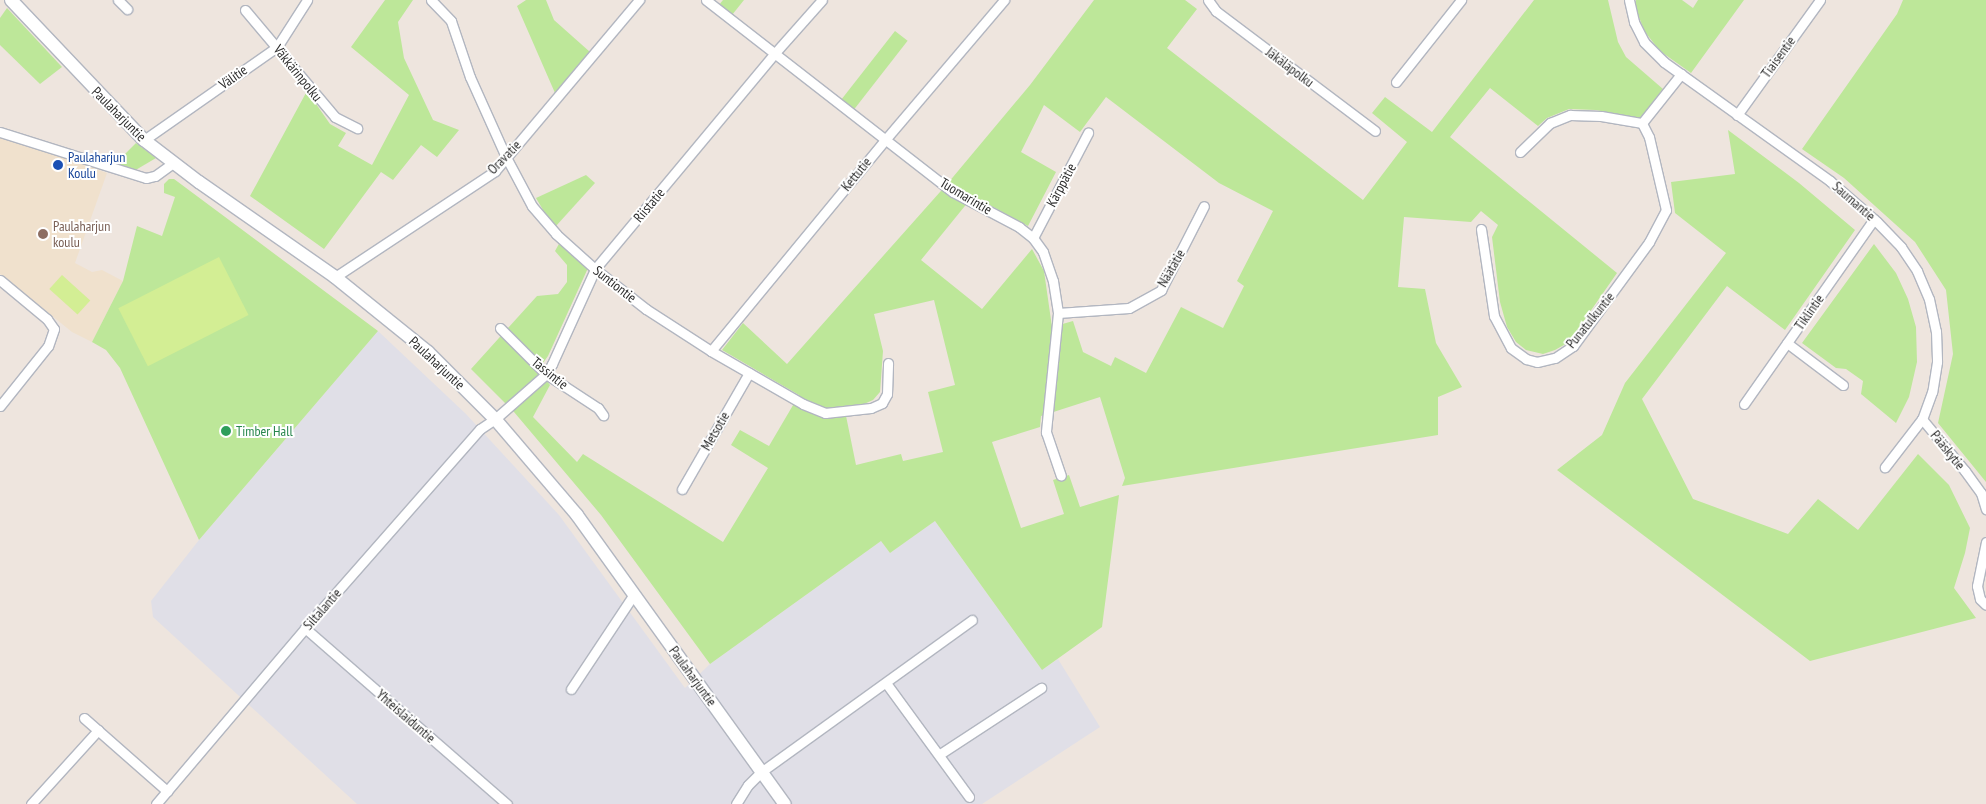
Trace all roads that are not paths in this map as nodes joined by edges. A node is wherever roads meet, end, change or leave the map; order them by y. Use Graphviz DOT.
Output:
graph roads {
  1 [pos="11,0"];
  2 [pos="118,0"];
  3 [pos="307,0"];
  4 [pos="431,0"];
  5 [pos="639,0"];
  6 [pos="706,0"];
  7 [pos="822,0"];
  8 [pos="1004,0"];
  9 [pos="1208,0"];
  10 [pos="1461,0"];
  11 [pos="1629,0"];
  12 [pos="1820,0"];
  13 [pos="127,9"];
  14 [pos="245,10"];
  15 [pos="277,47"];
  16 [pos="774,54"];
  17 [pos="1680,74"];
  18 [pos="1396,82"];
  19 [pos="1737,115"];
  20 [pos="1642,123"];
  21 [pos="357,128"];
  22 [pos="1375,131"];
  23 [pos="0,132"];
  24 [pos="1088,133"];
  25 [pos="144,140"];
  26 [pos="884,140"];
  27 [pos="1520,152"];
  28 [pos="506,158"];
  29 [pos="173,163"];
  30 [pos="1204,206"];
  31 [pos="1874,219"];
  32 [pos="1481,229"];
  33 [pos="1033,238"];
  34 [pos="595,269"];
  35 [pos="335,277"];
  36 [pos="0,280"];
  37 [pos="1058,313"];
  38 [pos="500,328"];
  39 [pos="1787,343"];
  40 [pos="711,351"];
  41 [pos="888,363"];
  42 [pos="749,373"];
  43 [pos="546,374"];
  44 [pos="1843,385"];
  45 [pos="1744,404"];
  46 [pos="0,406"];
  47 [pos="603,415"];
  48 [pos="495,419"];
  49 [pos="1922,419"];
  50 [pos="1884,466"];
  51 [pos="1061,476"];
  52 [pos="682,489"];
  53 [pos="1986,509"];
  54 [pos="1986,542"];
  55 [pos="634,594"];
  56 [pos="1986,605"];
  57 [pos="972,620"];
  58 [pos="305,628"];
  59 [pos="886,682"];
  60 [pos="1041,688"];
  61 [pos="571,689"];
  62 [pos="84,718"];
  63 [pos="98,730"];
  64 [pos="940,754"];
  65 [pos="761,772"];
  66 [pos="168,791"];
  67 [pos="970,797"];
  68 [pos="31,804"];
  69 [pos="156,804"];
  70 [pos="507,804"];
  71 [pos="736,804"];
  72 [pos="785,804"];
  1 -- 25 [label="main road, Paulaharjuntie"];
  2 -- 13 [label="street"];
  3 -- 15 [label="street, Välitie"];
  4 -- 28 [label="street, Suntiontie"];
  5 -- 28 [label="street, Oravatie"];
  6 -- 16 [label="street, Tuomarintie"];
  7 -- 16 [label="street, Riistatie"];
  8 -- 26 [label="street, Kettutie"];
  9 -- 22 [label="street, Jäkäläpolku"];
  10 -- 18 [label="street"];
  11 -- 17 [label="street, Saumantie"];
  12 -- 19 [label="street, Tiaisentie"];
  14 -- 15 [label="street, Väkkärinpolku"];
  15 -- 21 [label="street, Väkkärinpolku"];
  15 -- 25 [label="street, Välitie"];
  16 -- 26 [label="street, Tuomarintie"];
  16 -- 34 [label="street, Riistatie"];
  17 -- 19 [label="street, Saumantie"];
  17 -- 20 [label="street"];
  19 -- 31 [label="street, Saumantie"];
  20 -- 27 [label="street"];
  20 -- 32 [label="street, Punatulkuntie"];
  23 -- 29 [label="street"];
  24 -- 33 [label="street, Kärppätie"];
  25 -- 29 [label="main road, Paulaharjuntie"];
  26 -- 33 [label="street, Tuomarintie"];
  26 -- 40 [label="street, Kettutie"];
  28 -- 34 [label="street, Suntiontie"];
  28 -- 35 [label="street, Oravatie"];
  29 -- 35 [label="main road, Paulaharjuntie"];
  30 -- 37 [label="street, Näätätie"];
  31 -- 39 [label="street, Tiklintie"];
  31 -- 49 [label="street, Saumantie"];
  33 -- 37 [label="street, Tuomarintie"];
  34 -- 40 [label="street, Suntiontie"];
  34 -- 43 [label="street, Riistatie"];
  35 -- 48 [label="main road, Paulaharjuntie"];
  36 -- 46 [label="street"];
  37 -- 51 [label="street, Tuomarintie"];
  38 -- 43 [label="street, Tassintie"];
  39 -- 44 [label="street"];
  39 -- 45 [label="street, Tiklintie"];
  40 -- 42 [label="street, Suntiontie"];
  41 -- 42 [label="street, Suntiontie"];
  42 -- 52 [label="street, Metsotie"];
  43 -- 47 [label="street, Tassintie"];
  43 -- 48 [label="street, Riistatie"];
  48 -- 55 [label="main road, Paulaharjuntie"];
  48 -- 58 [label="street, Siltalantie"];
  49 -- 50 [label="street, Saumantie"];
  49 -- 53 [label="street, Pääskytie"];
  54 -- 56 [label="street"];
  55 -- 61 [label="street"];
  55 -- 65 [label="main road, Paulaharjuntie"];
  57 -- 59 [label="street"];
  58 -- 66 [label="street, Siltalantie"];
  58 -- 70 [label="street, Yhteislaiduntie"];
  59 -- 64 [label="street"];
  59 -- 65 [label="street"];
  60 -- 64 [label="street"];
  62 -- 63 [label="street"];
  63 -- 66 [label="street"];
  63 -- 68 [label="street"];
  64 -- 67 [label="street"];
  65 -- 71 [label="street"];
  65 -- 72 [label="main road, Paulaharjuntie"];
  66 -- 69 [label="street, Siltalantie"];
}
